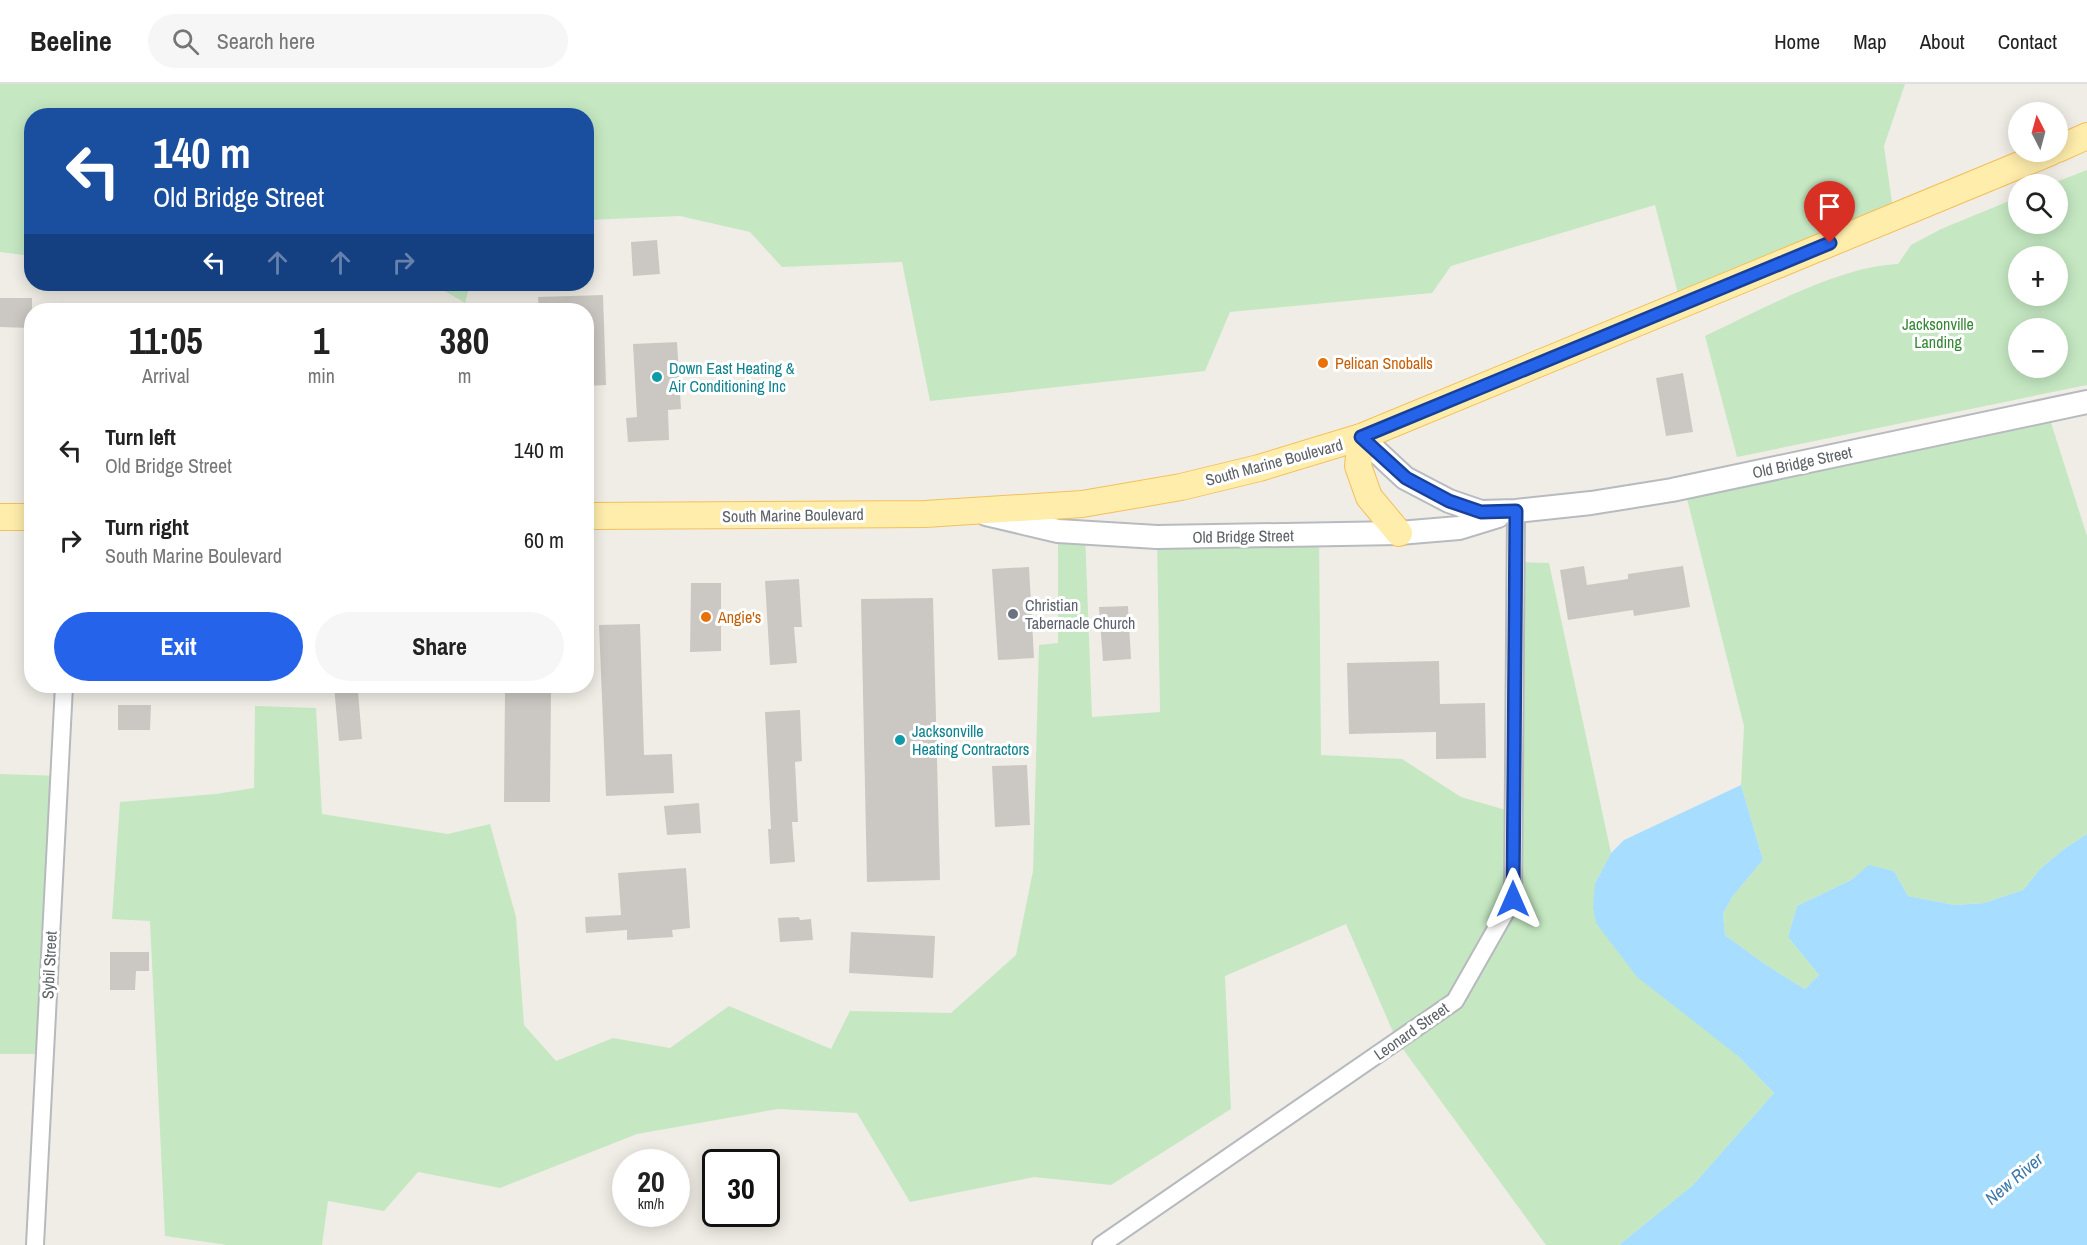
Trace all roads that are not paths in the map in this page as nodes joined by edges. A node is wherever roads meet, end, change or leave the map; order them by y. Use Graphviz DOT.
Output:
graph roads {
  1 [pos="2087,136"];
  2 [pos="2068,144"];
  3 [pos="2027,162"];
  4 [pos="2087,402"];
  5 [pos="1361,437"];
  6 [pos="970,510"];
  7 [pos="1516,511"];
  8 [pos="594,516"];
  9 [pos="0,517"];
  10 [pos="24,517"];
  11 [pos="1399,533"];
  12 [pos="64,693"];
  13 [pos="35,1245"];
  14 [pos="1101,1245"];
  1 -- 2 [label="main road"];
  3 -- 5 [label="main road, South Marine Boulevard"];
  4 -- 7 [label="main road, Old Bridge Street"];
  5 -- 6 [label="main road, South Marine Boulevard"];
  5 -- 7 [label="main road, Old Bridge Street"];
  5 -- 11 [label="main road"];
  6 -- 8 [label="main road, South Marine Boulevard"];
  6 -- 11 [label="main road, Old Bridge Street"];
  7 -- 11 [label="main road, Old Bridge Street"];
  7 -- 14 [label="street, Leonard Street"];
  9 -- 10 [label="main road"];
  12 -- 13 [label="street, Sybil Street"];
}
